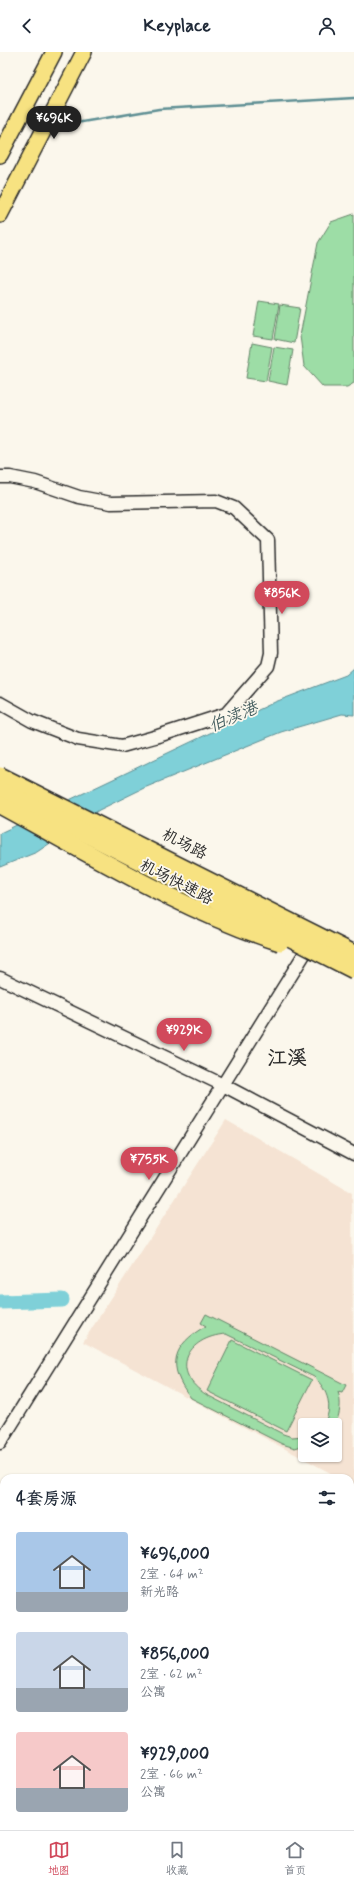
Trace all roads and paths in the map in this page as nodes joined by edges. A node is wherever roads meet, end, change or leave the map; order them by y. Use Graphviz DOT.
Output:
graph roads {
  1 [pos="54,52"];
  2 [pos="84,52"];
  3 [pos="0,155"];
  4 [pos="0,215"];
  5 [pos="0,477"];
  6 [pos="0,703"];
  7 [pos="0,770"];
  8 [pos="0,776"];
  9 [pos="1,798"];
  10 [pos="318,932"];
  11 [pos="354,949"];
  12 [pos="305,953"];
  13 [pos="354,954"];
  14 [pos="354,970"];
  15 [pos="0,978"];
  16 [pos="354,978"];
  17 [pos="223,1084"];
  18 [pos="354,1154"];
  19 [pos="0,1443"];
  1 -- 3 [label="main road"];
  2 -- 4 [label="main road"];
  5 -- 6 [label="street"];
  7 -- 10 [label="main road, 机场路"];
  8 -- 13 [label="highway, 机场快速路, bridge"];
  9 -- 12 [label="main road"];
  9 -- 14 [label="highway, 机场快速路, bridge"];
  10 -- 11 [label="main road, 机场路"];
  10 -- 12 [label="street"];
  12 -- 16 [label="main road"];
  12 -- 17 [label="street"];
  15 -- 17 [label="street"];
  17 -- 18 [label="street"];
  17 -- 19 [label="street"];
}
